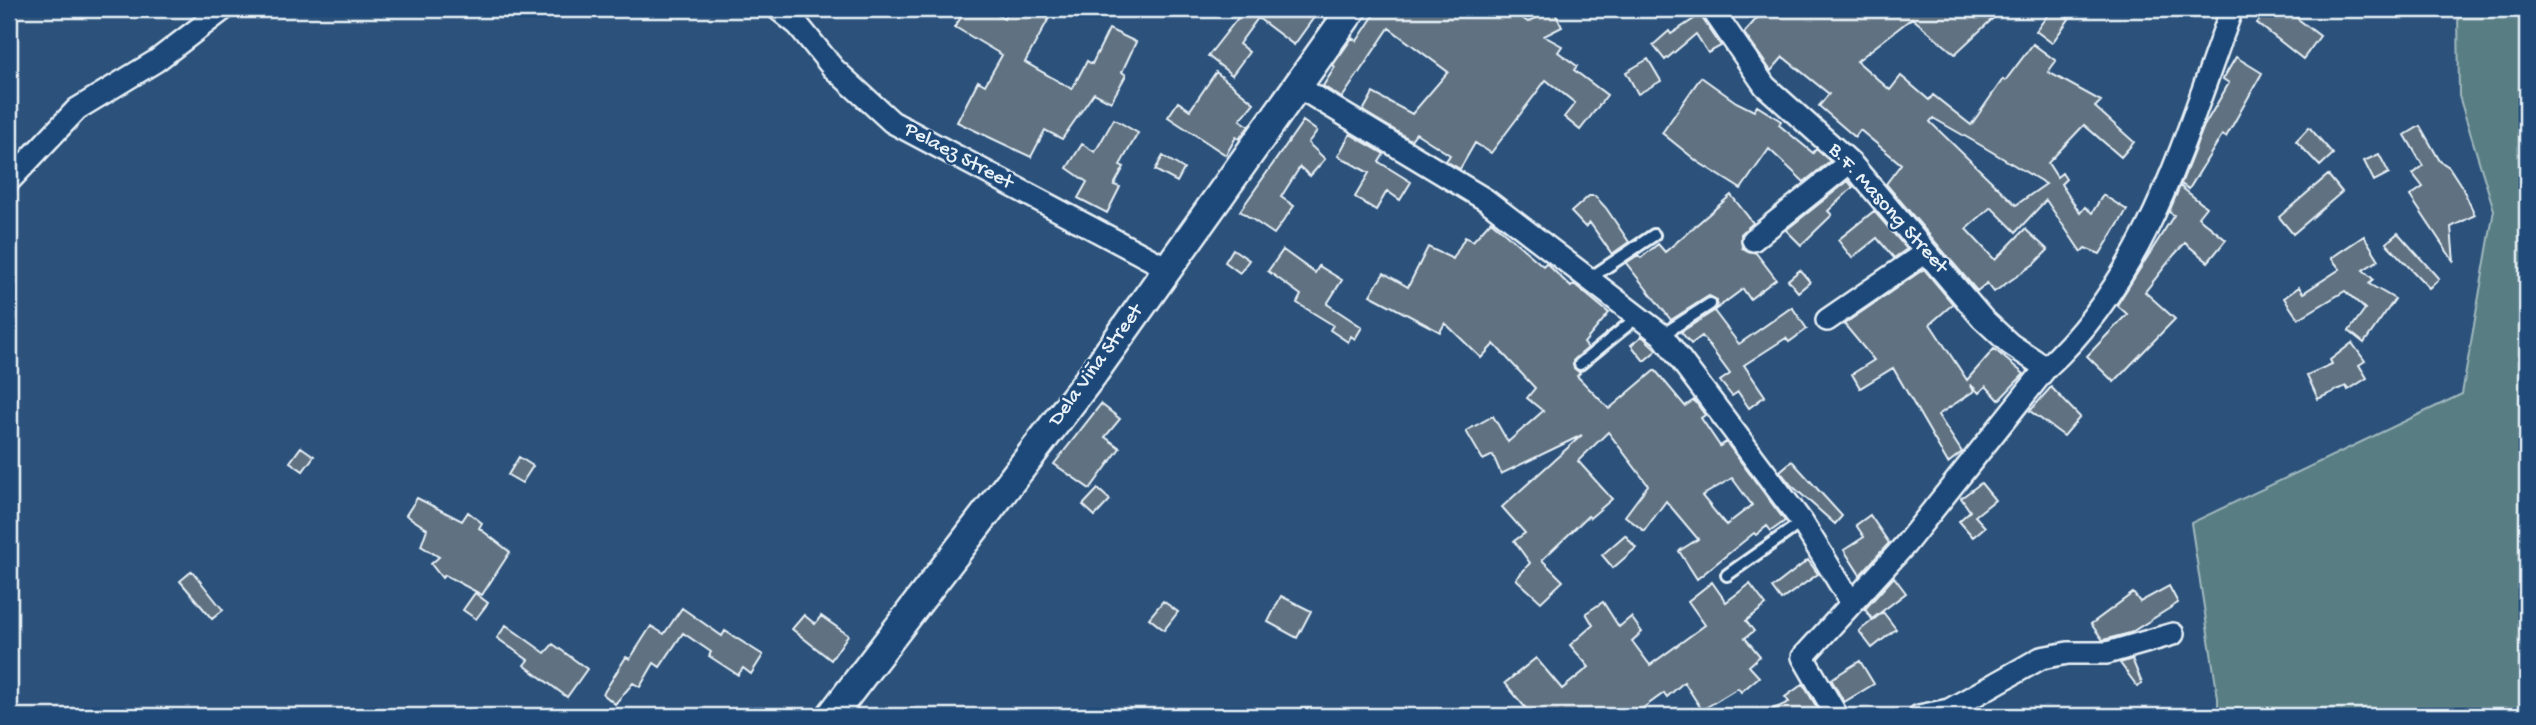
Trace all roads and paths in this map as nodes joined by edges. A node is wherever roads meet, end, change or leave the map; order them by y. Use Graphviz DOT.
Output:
graph roads {
  1 [pos="224,9"];
  2 [pos="778,9"];
  3 [pos="1352,9"];
  4 [pos="1712,9"];
  5 [pos="2232,9"];
  6 [pos="1297,86"];
  7 [pos="1850,162"];
  8 [pos="9,181"];
  9 [pos="1654,235"];
  10 [pos="1753,240"];
  11 [pos="1926,252"];
  12 [pos="1167,268"];
  13 [pos="1590,278"];
  14 [pos="1710,304"];
  15 [pos="1640,315"];
  16 [pos="1827,320"];
  17 [pos="1662,335"];
  18 [pos="1580,364"];
  19 [pos="2046,368"];
  20 [pos="1802,522"];
  21 [pos="1727,575"];
  22 [pos="1851,602"];
  23 [pos="2173,634"];
  24 [pos="831,716"];
  25 [pos="1837,716"];
  26 [pos="1919,716"];
  1 -- 8 [label="street"];
  2 -- 12 [label="street, Pelaez Street"];
  3 -- 6 [label="street, Dela Viña Street"];
  4 -- 7 [label="street, B.F. Masong Street"];
  5 -- 19 [label="street"];
  6 -- 12 [label="street, Dela Viña Street"];
  6 -- 13 [label="street"];
  7 -- 10 [label="street"];
  7 -- 11 [label="street, B.F. Masong Street"];
  9 -- 13 [label="lane"];
  11 -- 16 [label="street"];
  11 -- 19 [label="street, B.F. Masong Street"];
  12 -- 24 [label="street, Dela Viña Street"];
  13 -- 15 [label="street"];
  14 -- 17 [label="lane"];
  15 -- 17 [label="street"];
  15 -- 18 [label="lane"];
  17 -- 20 [label="street"];
  19 -- 22 [label="street"];
  20 -- 21 [label="lane"];
  20 -- 22 [label="street"];
  22 -- 25 [label="street"];
  23 -- 26 [label="street"];
}
